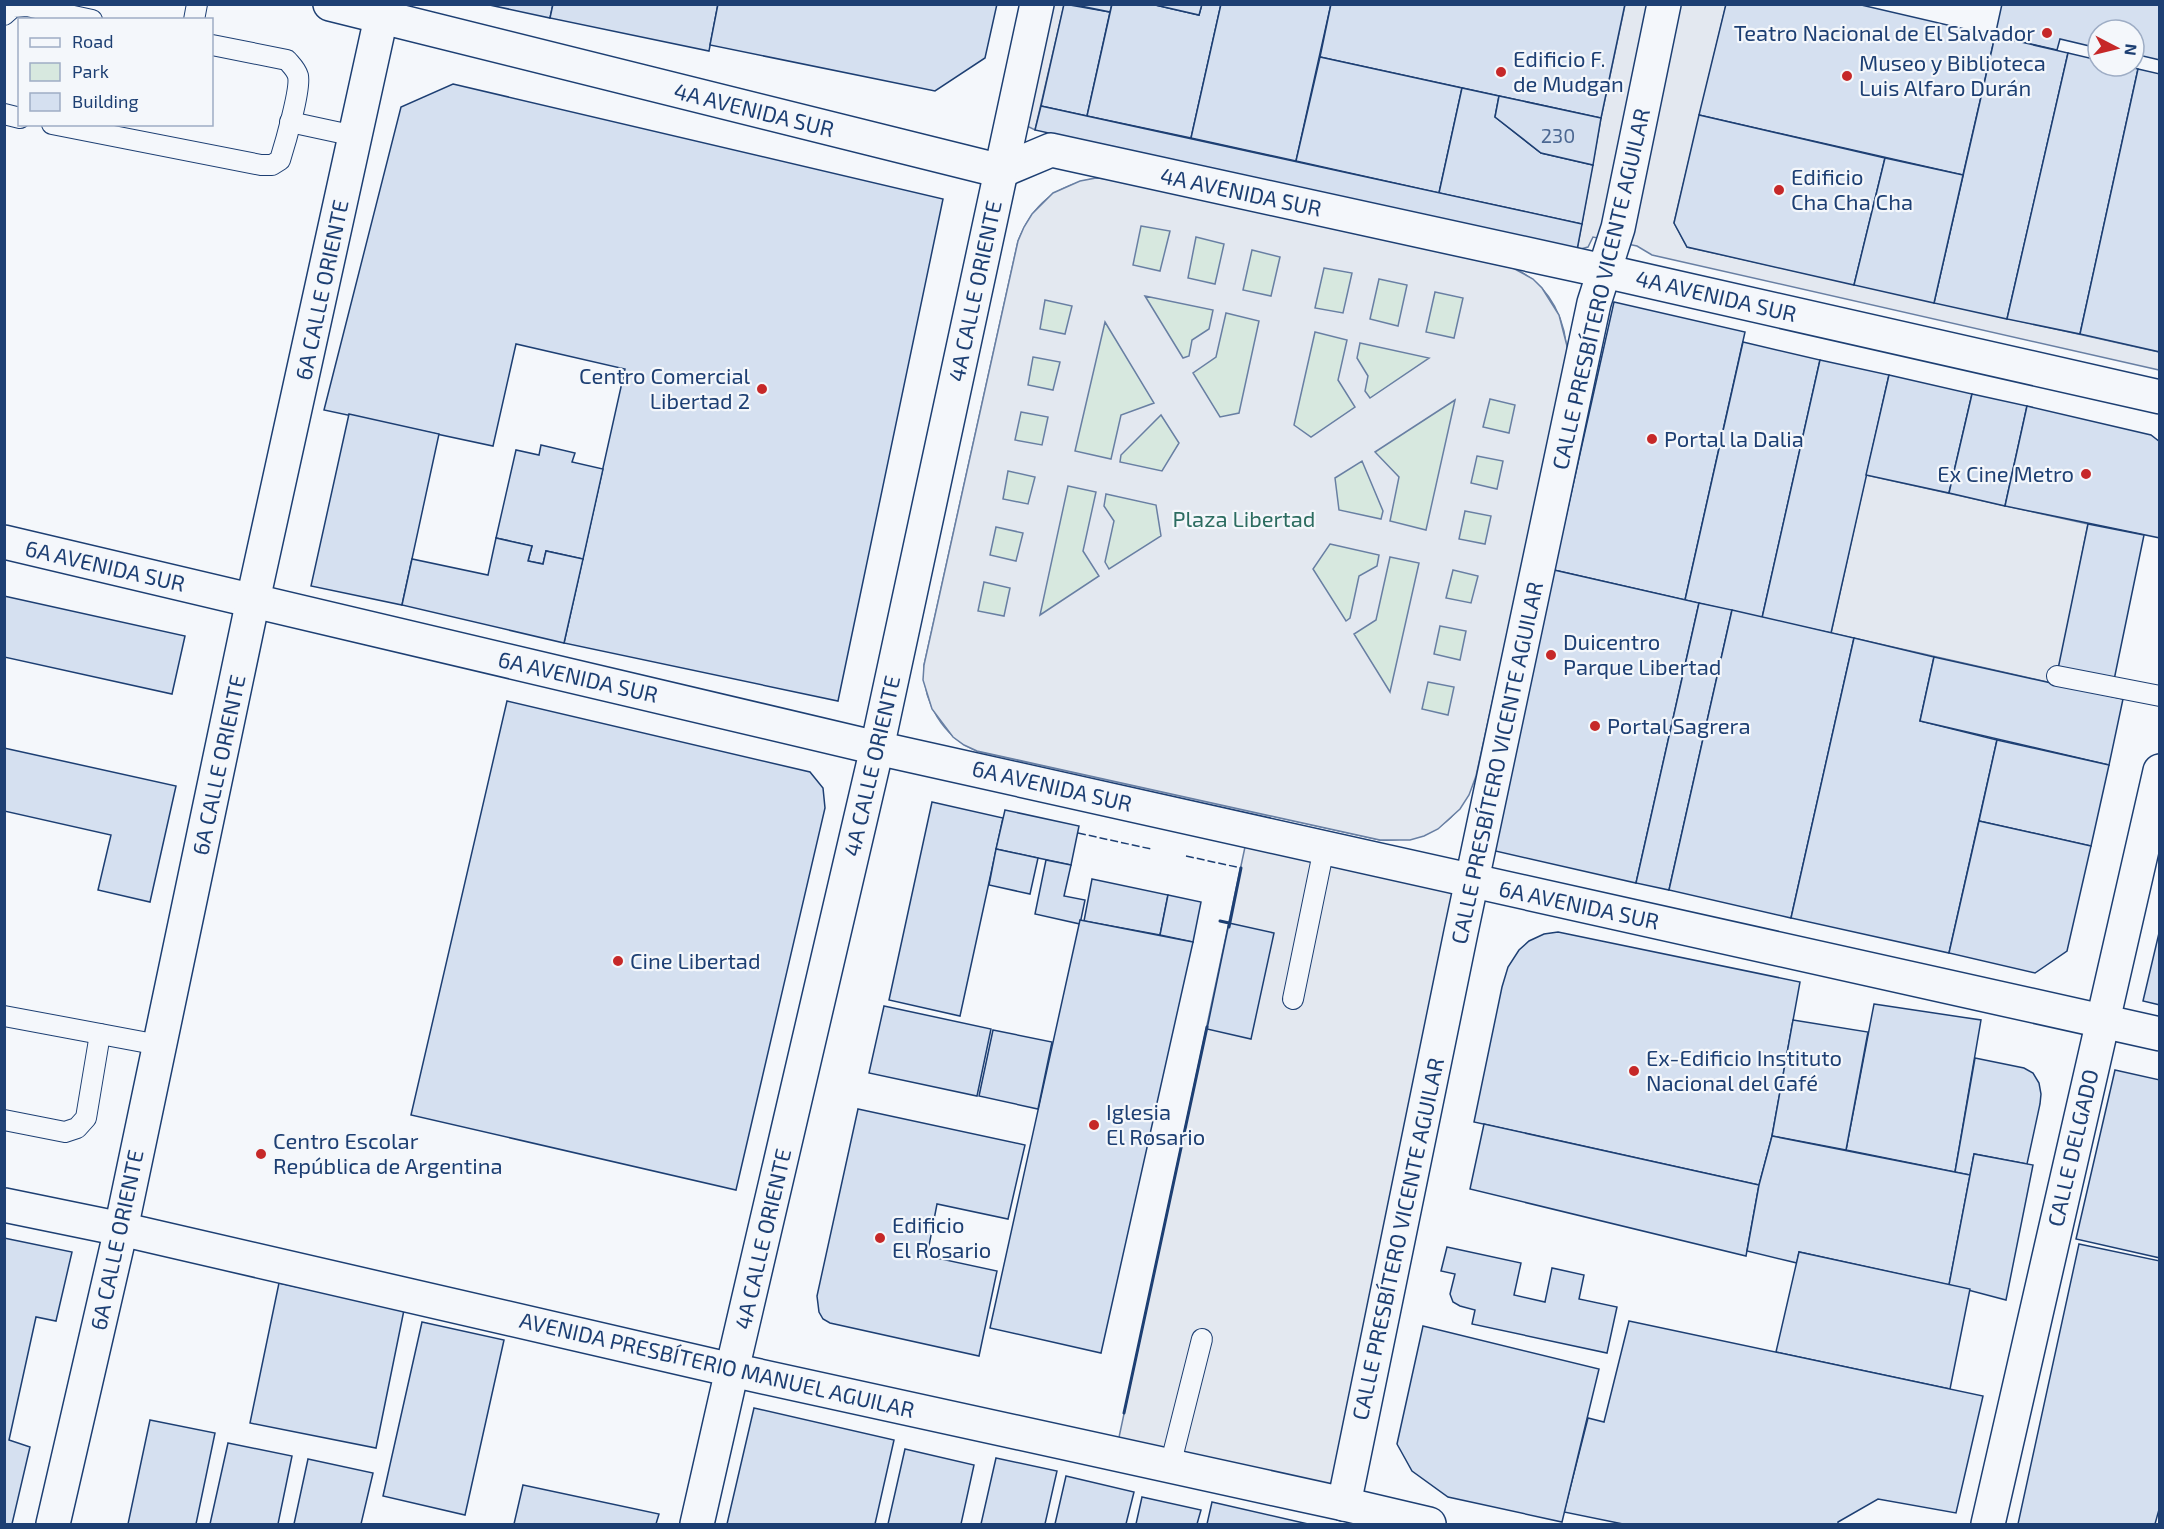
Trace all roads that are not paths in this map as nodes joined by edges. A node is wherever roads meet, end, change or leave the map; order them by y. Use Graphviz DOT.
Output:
graph roads {
  1 [pos="330,4"];
  2 [pos="1037,4"];
  3 [pos="1664,4"];
  4 [pos="382,11"];
  5 [pos="4,15"];
  6 [pos="83,18"];
  7 [pos="213,45"];
  8 [pos="290,122"];
  9 [pos="62,126"];
  10 [pos="355,136"];
  11 [pos="1001,171"];
  12 [pos="1604,271"];
  13 [pos="2160,397"];
  14 [pos="4,542"];
  15 [pos="254,600"];
  16 [pos="2057,676"];
  17 [pos="2160,696"];
  18 [pos="877,748"];
  19 [pos="2160,771"];
  20 [pos="1324,848"];
  21 [pos="1473,882"];
  22 [pos="1293,999"];
  23 [pos="4,1016"];
  24 [pos="2102,1021"];
  25 [pos="100,1034"];
  26 [pos="2160,1034"];
  27 [pos="159,1045"];
  28 [pos="4,1120"];
  29 [pos="4,1205"];
  30 [pos="121,1229"];
  31 [pos="1202,1339"];
  32 [pos="732,1370"];
  33 [pos="1170,1466"];
  34 [pos="1342,1514"];
  35 [pos="53,1524"];
  36 [pos="697,1524"];
  37 [pos="1429,1524"];
  38 [pos="1988,1524"];
  1 -- 4 [label="street, 4A AVENIDA SUR"];
  2 -- 11 [label="street, 4A CALLE ORIENTE"];
  3 -- 12 [label="street, CALLE PRESBÍTERO VICENTE AGUILAR"];
  4 -- 10 [label="street, 6A CALLE ORIENTE"];
  4 -- 11 [label="street, 4A AVENIDA SUR"];
  5 -- 6 [label="lane"];
  7 -- 8 [label="lane"];
  8 -- 9 [label="lane"];
  8 -- 10 [label="lane"];
  10 -- 15 [label="street, 6A CALLE ORIENTE"];
  11 -- 12 [label="street, 4A AVENIDA SUR"];
  11 -- 18 [label="street, 4A CALLE ORIENTE"];
  12 -- 13 [label="street, 4A AVENIDA SUR"];
  12 -- 21 [label="street, CALLE PRESBÍTERO VICENTE AGUILAR"];
  14 -- 15 [label="street, 6A AVENIDA SUR"];
  15 -- 18 [label="street, 6A AVENIDA SUR"];
  15 -- 27 [label="street, 6A CALLE ORIENTE"];
  16 -- 17 [label="lane"];
  18 -- 20 [label="street, 6A AVENIDA SUR"];
  18 -- 32 [label="street, 4A CALLE ORIENTE"];
  19 -- 24 [label="street, CALLE DELGADO"];
  20 -- 21 [label="street, 6A AVENIDA SUR"];
  20 -- 22 [label="lane"];
  21 -- 24 [label="street, 6A AVENIDA SUR"];
  21 -- 34 [label="street, CALLE PRESBÍTERO VICENTE AGUILAR"];
  23 -- 25 [label="lane"];
  24 -- 26 [label="street, 6A AVENIDA SUR"];
  24 -- 38 [label="street, CALLE DELGADO"];
  25 -- 27 [label="lane"];
  25 -- 28 [label="lane"];
  27 -- 30 [label="street, 6A CALLE ORIENTE"];
  29 -- 30 [label="street, AVENIDA PRESBÍTERIO MANUEL AGUILAR"];
  30 -- 32 [label="street, AVENIDA PRESBÍTERIO MANUEL AGUILAR"];
  30 -- 35 [label="street, 6A CALLE ORIENTE"];
  31 -- 33 [label="lane"];
  32 -- 33 [label="street, AVENIDA PRESBÍTERIO MANUEL AGUILAR"];
  32 -- 36 [label="street, 4A CALLE ORIENTE"];
  33 -- 34 [label="street, AVENIDA PRESBÍTERIO MANUEL AGUILAR"];
  34 -- 37 [label="street, AVENIDA PRESBÍTERIO MANUEL AGUILAR"];
}
